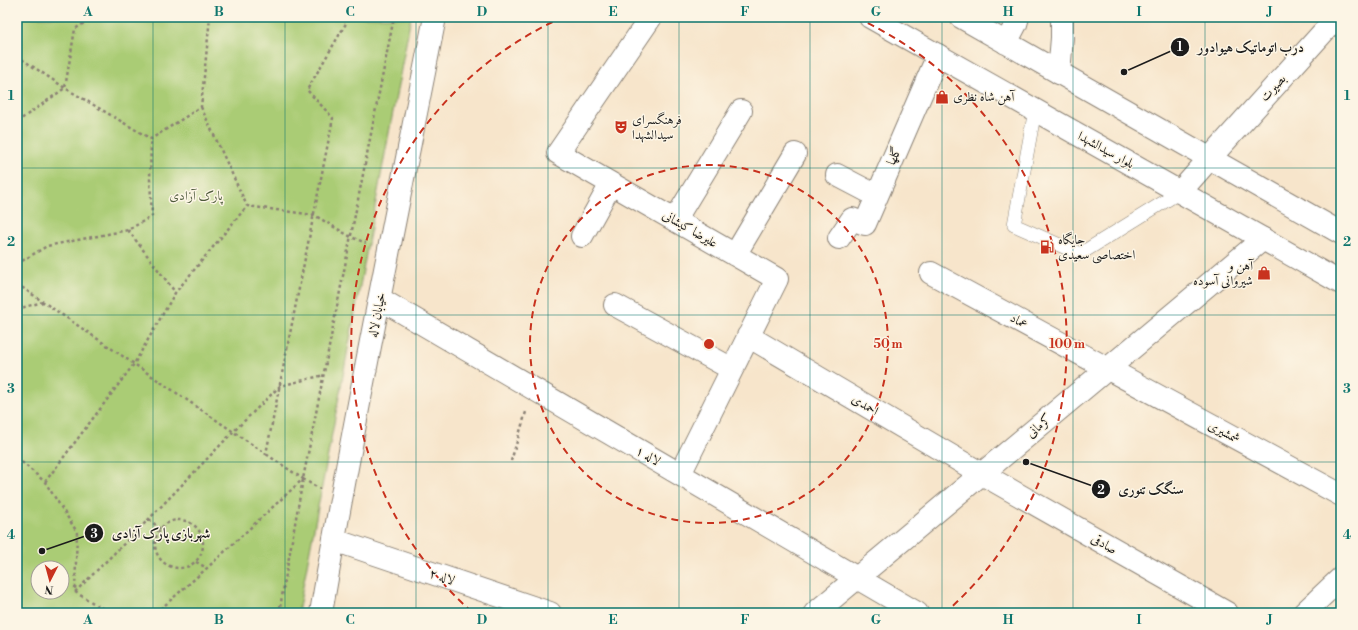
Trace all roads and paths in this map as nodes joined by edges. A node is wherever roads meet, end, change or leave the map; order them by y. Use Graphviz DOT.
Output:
graph roads {
  1 [pos="93,17"];
  2 [pos="210,17"];
  3 [pos="342,17"];
  4 [pos="394,17"];
  5 [pos="435,17"];
  6 [pos="651,17"];
  7 [pos="870,17"];
  8 [pos="961,17"];
  9 [pos="1018,17"];
  10 [pos="1062,17"];
  11 [pos="1337,17"];
  12 [pos="349,18"];
  13 [pos="1006,42"];
  14 [pos="938,55"];
  15 [pos="17,56"];
  16 [pos="1059,73"];
  17 [pos="64,88"];
  18 [pos="201,107"];
  19 [pos="1035,110"];
  20 [pos="741,111"];
  21 [pos="17,122"];
  22 [pos="151,139"];
  23 [pos="795,154"];
  24 [pos="1210,158"];
  25 [pos="837,176"];
  26 [pos="611,184"];
  27 [pos="1180,192"];
  28 [pos="877,196"];
  29 [pos="247,206"];
  30 [pos="314,215"];
  31 [pos="675,220"];
  32 [pos="128,230"];
  33 [pos="1341,233"];
  34 [pos="582,236"];
  35 [pos="351,237"];
  36 [pos="839,238"];
  37 [pos="1263,239"];
  38 [pos="389,253"];
  39 [pos="735,255"];
  40 [pos="17,264"];
  41 [pos="931,273"];
  42 [pos="1341,283"];
  43 [pos="17,284"];
  44 [pos="175,293"];
  45 [pos="380,299"];
  46 [pos="43,302"];
  47 [pos="615,305"];
  48 [pos="17,309"];
  49 [pos="748,336"];
  50 [pos="134,364"];
  51 [pos="732,369"];
  52 [pos="1107,369"];
  53 [pos="324,375"];
  54 [pos="280,386"];
  55 [pos="533,388"];
  56 [pos="234,431"];
  57 [pos="266,454"];
  58 [pos="17,458"];
  59 [pos="511,461"];
  60 [pos="680,474"];
  61 [pos="982,474"];
  62 [pos="303,479"];
  63 [pos="45,482"];
  64 [pos="1341,495"];
  65 [pos="149,519"];
  66 [pos="160,529"];
  67 [pos="334,540"];
  68 [pos="196,562"];
  69 [pos="207,568"];
  70 [pos="858,578"];
  71 [pos="1341,578"];
  72 [pos="75,592"];
  73 [pos="110,613"];
  74 [pos="156,613"];
  75 [pos="279,613"];
  76 [pos="321,613"];
  77 [pos="550,613"];
  78 [pos="816,613"];
  79 [pos="917,613"];
  80 [pos="1227,613"];
  81 [pos="1304,613"];
  1 -- 17 [label="path"];
  2 -- 18 [label="path"];
  3 -- 12 [label="path"];
  4 -- 35 [label="path"];
  5 -- 38 [label="street, خیابان لاله"];
  6 -- 26 [label="street, علیرضا کیشانی"];
  7 -- 14 [label="street, بلوار سیدالشهدا"];
  8 -- 13 [label="street"];
  9 -- 13 [label="street"];
  10 -- 16 [label="street"];
  11 -- 24 [label="street, بصیرت"];
  12 -- 30 [label="path"];
  13 -- 16 [label="street"];
  14 -- 19 [label="street, بلوار سیدالشهدا"];
  14 -- 28 [label="street, گلها"];
  15 -- 17 [label="path"];
  16 -- 24 [label="street"];
  17 -- 21 [label="path"];
  17 -- 22 [label="path"];
  18 -- 22 [label="path"];
  18 -- 29 [label="path"];
  19 -- 27 [label="street, بلوار سیدالشهدا"];
  19 -- 27 [label="lane"];
  20 -- 31 [label="street"];
  22 -- 32 [label="path"];
  23 -- 39 [label="street"];
  24 -- 27 [label="street, بصیرت"];
  24 -- 33 [label="street"];
  25 -- 28 [label="street"];
  26 -- 31 [label="street, علیرضا کیشانی"];
  26 -- 34 [label="street"];
  27 -- 37 [label="street, بلوار سیدالشهدا"];
  28 -- 36 [label="street, گلها"];
  29 -- 30 [label="path"];
  29 -- 44 [label="path"];
  30 -- 35 [label="path"];
  30 -- 54 [label="path"];
  31 -- 39 [label="street, علیرضا کیشانی"];
  32 -- 40 [label="path"];
  32 -- 44 [label="path"];
  35 -- 38 [label="path"];
  35 -- 53 [label="path"];
  37 -- 42 [label="street, بلوار سیدالشهدا"];
  37 -- 52 [label="street, کرمانی"];
  38 -- 45 [label="street, خیابان لاله"];
  39 -- 49 [label="street, علیرضا کیشانی"];
  41 -- 52 [label="street, عماد"];
  43 -- 46 [label="path"];
  44 -- 50 [label="path"];
  45 -- 55 [label="street, لاله ۱"];
  45 -- 67 [label="street, خیابان لاله"];
  46 -- 48 [label="path"];
  46 -- 50 [label="path"];
  47 -- 51 [label="street"];
  49 -- 51 [label="street, علیرضا کیشانی"];
  49 -- 61 [label="street, احمدی"];
  50 -- 56 [label="path"];
  50 -- 63 [label="path"];
  51 -- 60 [label="street, علیرضا کیشانی"];
  52 -- 61 [label="street, کرمانی"];
  52 -- 64 [label="street, شمشیری"];
  53 -- 54 [label="path"];
  53 -- 62 [label="path"];
  54 -- 56 [label="path"];
  54 -- 57 [label="path"];
  55 -- 59 [label="path"];
  55 -- 60 [label="street, لاله ۱"];
  56 -- 57 [label="path"];
  56 -- 65 [label="path"];
  57 -- 62 [label="path"];
  58 -- 63 [label="path"];
  60 -- 70 [label="street, لاله ۱"];
  61 -- 70 [label="street, کرمانی"];
  61 -- 80 [label="street, صادقی"];
  62 -- 69 [label="path"];
  62 -- 75 [label="path"];
  63 -- 72 [label="path"];
  65 -- 66 [label="path"];
  65 -- 72 [label="path"];
  66 -- 68 [label="path"];
  66 -- 68 [label="path"];
  67 -- 76 [label="street, خیابان لاله"];
  67 -- 77 [label="street, لاله ۲"];
  68 -- 69 [label="path"];
  69 -- 74 [label="path"];
  70 -- 78 [label="street, کرمانی"];
  70 -- 79 [label="street, لاله ۱"];
  71 -- 81 [label="street"];
  72 -- 73 [label="path"];
}
